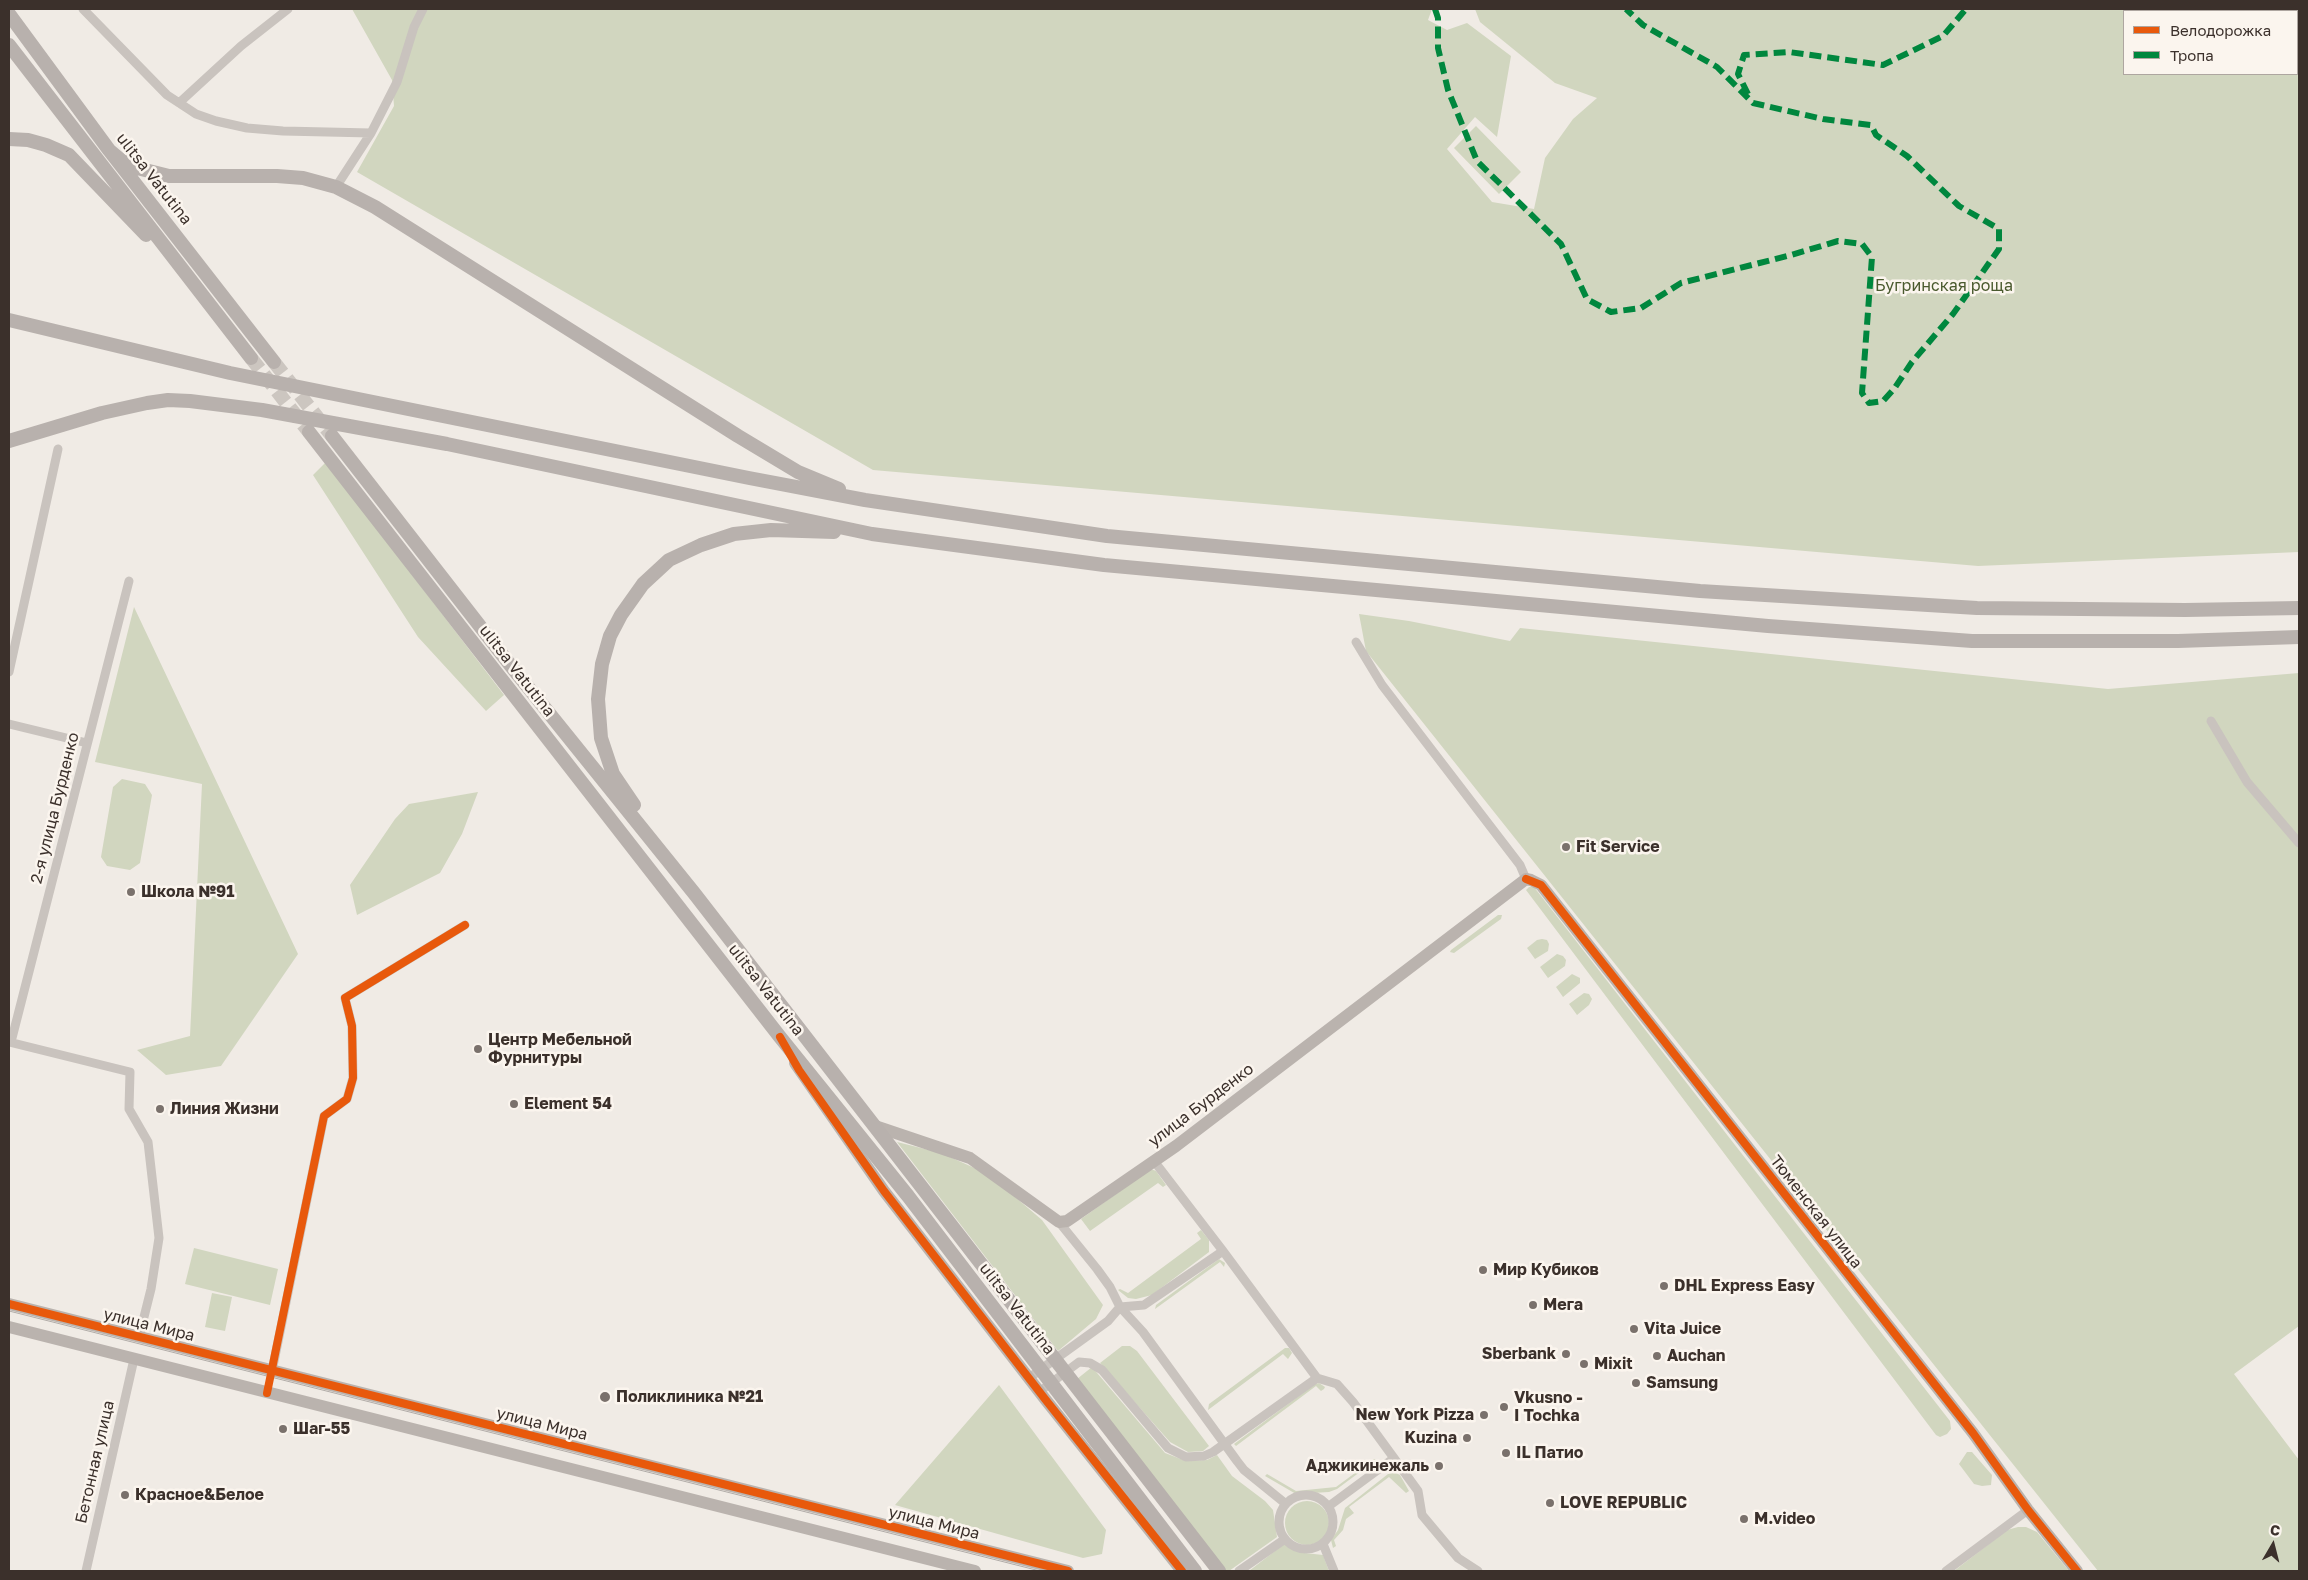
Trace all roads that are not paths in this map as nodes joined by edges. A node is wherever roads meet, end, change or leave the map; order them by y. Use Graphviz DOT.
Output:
graph roads {
  1 [pos="83,9"];
  2 [pos="288,9"];
  3 [pos="423,9"];
  4 [pos="9,14"];
  5 [pos="9,45"];
  6 [pos="179,103"];
  7 [pos="371,132"];
  8 [pos="9,139"];
  9 [pos="109,150"];
  10 [pos="336,187"];
  11 [pos="177,265"];
  12 [pos="9,320"];
  13 [pos="251,358"];
  14 [pos="274,362"];
  15 [pos="309,432"];
  16 [pos="332,436"];
  17 [pos="9,441"];
  18 [pos="58,449"];
  19 [pos="865,500"];
  20 [pos="872,534"];
  21 [pos="129,581"];
  22 [pos="2299,608"];
  23 [pos="2299,637"];
  24 [pos="1356,642"];
  25 [pos="9,672"];
  26 [pos="2211,721"];
  27 [pos="9,724"];
  28 [pos="87,742"];
  29 [pos="2299,843"];
  30 [pos="658,850"];
  31 [pos="1526,879"];
  32 [pos="465,924"];
  33 [pos="780,1037"];
  34 [pos="10,1042"];
  35 [pos="875,1126"];
  36 [pos="1154,1161"];
  37 [pos="1059,1222"];
  38 [pos="1223,1251"];
  39 [pos="9,1304"];
  40 [pos="1120,1307"];
  41 [pos="9,1328"];
  42 [pos="139,1337"];
  43 [pos="134,1359"];
  44 [pos="272,1370"];
  45 [pos="1029,1378"];
  46 [pos="1317,1378"];
  47 [pos="1039,1392"];
  48 [pos="268,1393"];
  49 [pos="1223,1444"];
  50 [pos="1394,1458"];
  51 [pos="1286,1504"];
  52 [pos="1329,1506"];
  53 [pos="2028,1510"];
  54 [pos="855,1517"];
  55 [pos="1285,1539"];
  56 [pos="850,1540"];
  57 [pos="1323,1544"];
  58 [pos="1172,1566"];
  59 [pos="86,1571"];
  60 [pos="975,1571"];
  61 [pos="1068,1571"];
  62 [pos="1182,1571"];
  63 [pos="1195,1571"];
  64 [pos="1219,1571"];
  65 [pos="1239,1571"];
  66 [pos="1334,1571"];
  67 [pos="1478,1571"];
  68 [pos="1946,1571"];
  69 [pos="2077,1571"];
  1 -- 6 [label="street"];
  2 -- 6 [label="street"];
  3 -- 7 [label="street"];
  4 -- 9 [label="main road, ulitsa Vatutina"];
  5 -- 11 [label="main road, ulitsa Vatutina"];
  6 -- 7 [label="street"];
  7 -- 10 [label="street"];
  8 -- 11 [label="main road"];
  9 -- 10 [label="main road"];
  9 -- 14 [label="main road, ulitsa Vatutina"];
  10 -- 19 [label="main road"];
  11 -- 13 [label="main road, ulitsa Vatutina"];
  12 -- 19 [label="main road"];
  15 -- 33 [label="main road, ulitsa Vatutina"];
  16 -- 30 [label="main road, ulitsa Vatutina"];
  17 -- 20 [label="main road"];
  18 -- 25 [label="street"];
  19 -- 22 [label="main road"];
  20 -- 23 [label="main road"];
  20 -- 30 [label="main road"];
  21 -- 28 [label="street, 2-я улица Бурденко"];
  24 -- 31 [label="street"];
  26 -- 29 [label="street"];
  27 -- 28 [label="street"];
  28 -- 34 [label="street, 2-я улица Бурденко"];
  30 -- 35 [label="main road, ulitsa Vatutina"];
  31 -- 36 [label="street, улица Бурденко"];
  31 -- 53 [label="street, Тюменская улица"];
  32 -- 44 [label="street"];
  33 -- 45 [label="street"];
  33 -- 63 [label="main road, ulitsa Vatutina"];
  34 -- 42 [label="street"];
  35 -- 37 [label="street"];
  35 -- 64 [label="main road, ulitsa Vatutina"];
  36 -- 37 [label="street, улица Бурденко"];
  36 -- 38 [label="street"];
  37 -- 40 [label="street"];
  38 -- 40 [label="street"];
  38 -- 46 [label="street"];
  39 -- 42 [label="street, улица Мира"];
  40 -- 45 [label="street"];
  40 -- 49 [label="street"];
  41 -- 43 [label="street"];
  42 -- 43 [label="street"];
  42 -- 44 [label="street, улица Мира"];
  43 -- 48 [label="street"];
  43 -- 59 [label="street, Бетонная улица"];
  44 -- 48 [label="street"];
  44 -- 54 [label="street, улица Мира"];
  45 -- 47 [label="street"];
  46 -- 49 [label="street"];
  46 -- 50 [label="street"];
  47 -- 49 [label="street"];
  47 -- 58 [label="street"];
  48 -- 56 [label="street"];
  49 -- 51 [label="street"];
  50 -- 52 [label="street"];
  50 -- 67 [label="street"];
  51 -- 52 [label="street"];
  51 -- 55 [label="street"];
  52 -- 57 [label="street"];
  53 -- 68 [label="street"];
  53 -- 69 [label="street, Тюменская улица"];
  54 -- 56 [label="street"];
  54 -- 61 [label="street, улица Мира"];
  55 -- 57 [label="street"];
  55 -- 65 [label="street"];
  56 -- 60 [label="street"];
  57 -- 66 [label="street"];
  58 -- 62 [label="street"];
}
